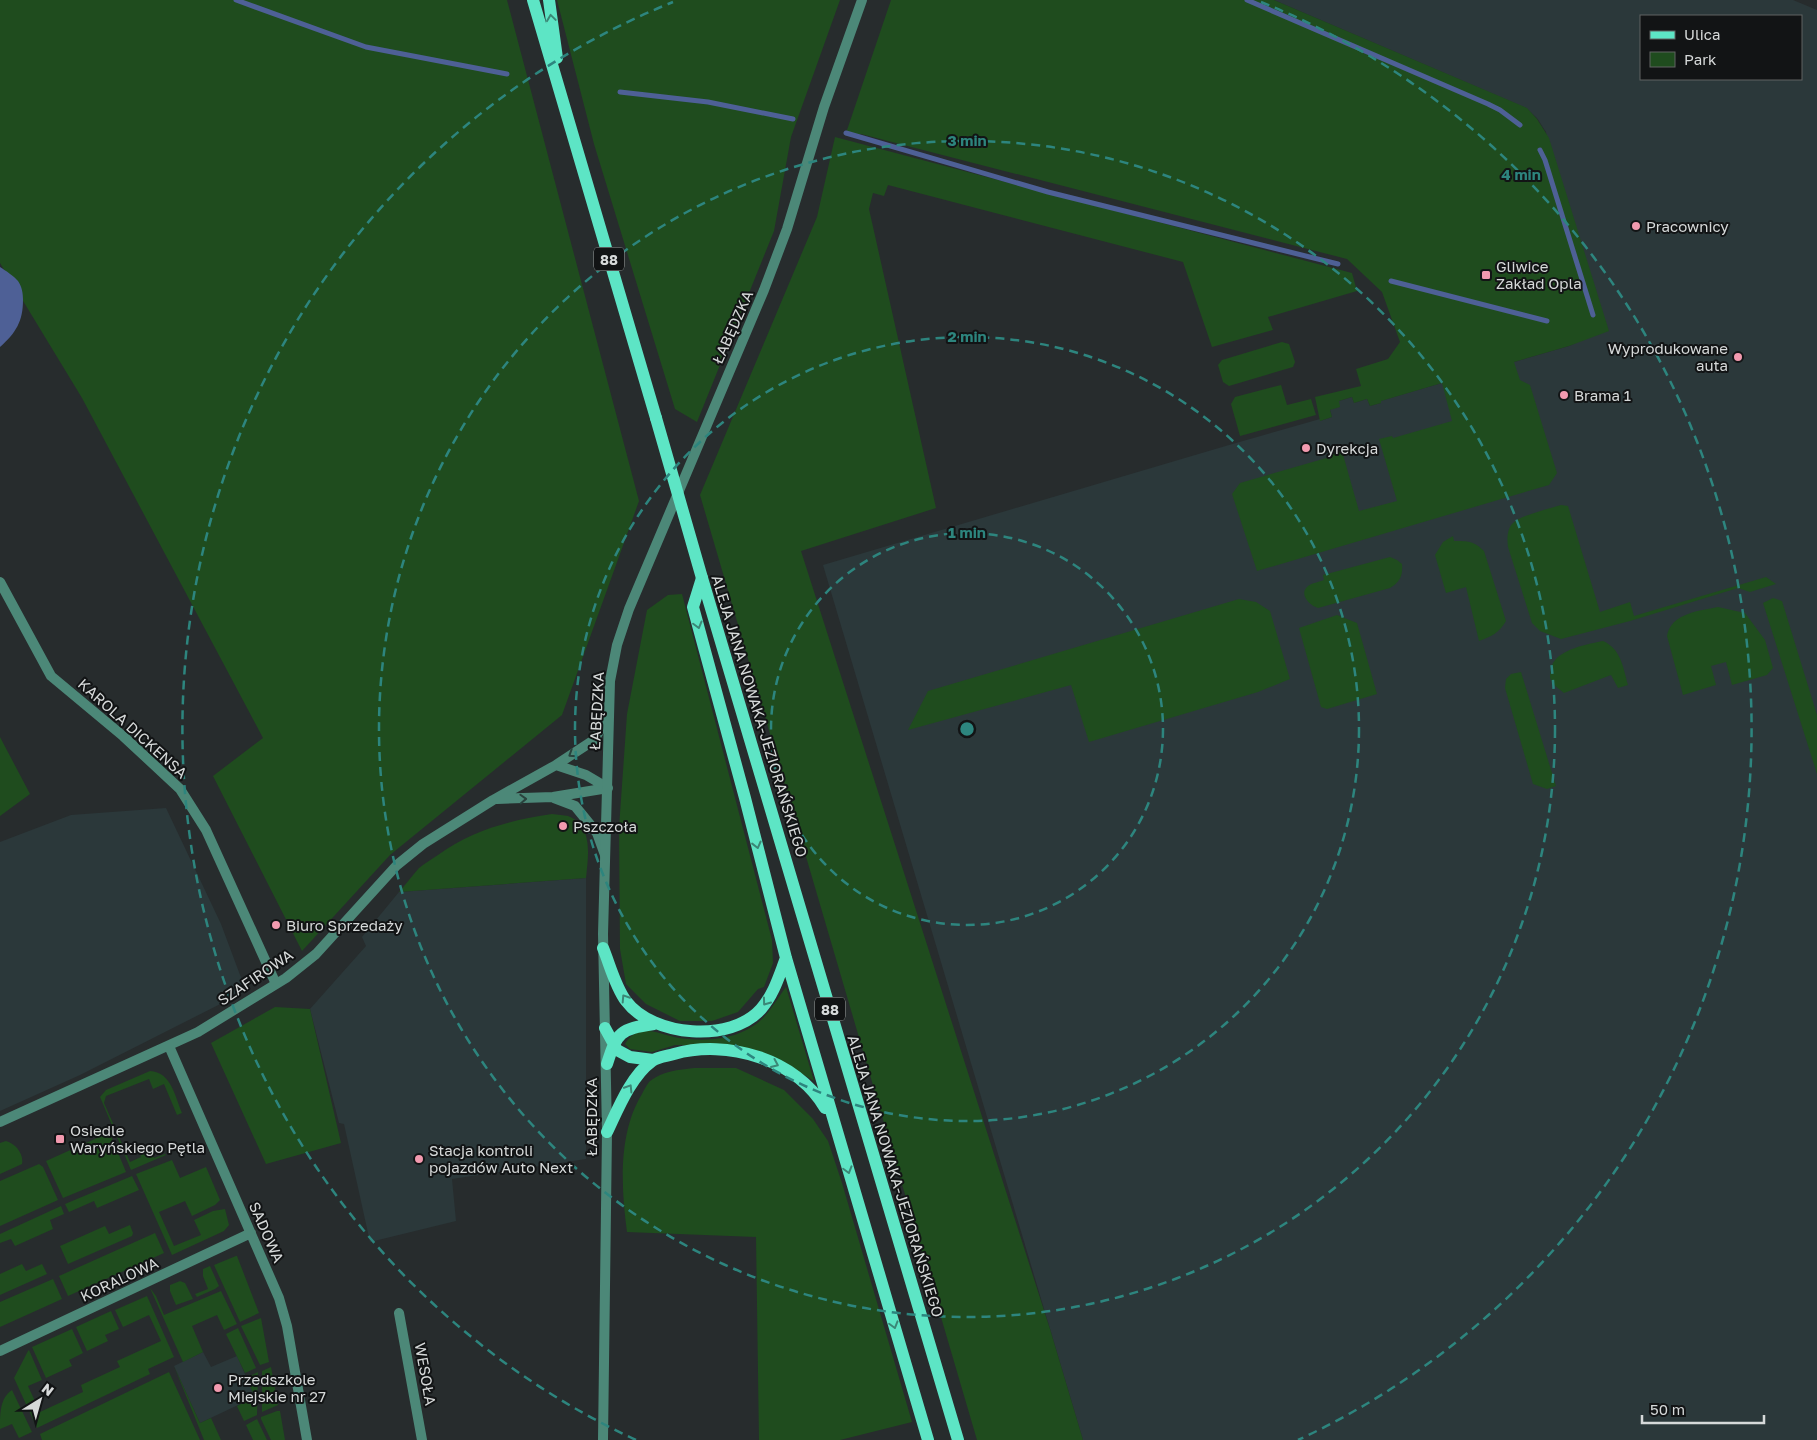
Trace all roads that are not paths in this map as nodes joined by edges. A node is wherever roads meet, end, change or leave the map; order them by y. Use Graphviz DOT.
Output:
graph roads {
  1 [pos="533,0"];
  2 [pos="548,0"];
  3 [pos="862,0"];
  4 [pos="563,101"];
  5 [pos="702,578"];
  6 [pos="0,582"];
  7 [pos="609,715"];
  8 [pos="556,765"];
  9 [pos="608,788"];
  10 [pos="553,797"];
  11 [pos="493,800"];
  12 [pos="606,856"];
  13 [pos="603,948"];
  14 [pos="786,958"];
  15 [pos="276,984"];
  16 [pos="654,1024"];
  17 [pos="605,1028"];
  18 [pos="613,1044"];
  19 [pos="169,1046"];
  20 [pos="652,1060"];
  21 [pos="606,1064"];
  22 [pos="0,1122"];
  23 [pos="834,1123"];
  24 [pos="607,1132"];
  25 [pos="251,1233"];
  26 [pos="400,1313"];
  27 [pos="0,1352"];
  28 [pos="307,1440"];
  29 [pos="422,1440"];
  30 [pos="603,1440"];
  31 [pos="928,1440"];
  32 [pos="958,1440"];
  1 -- 4 [label="main road, ALEJA JANA NOWAKA-JEZIORAŃSKIEGO / 88"];
  4 -- 2 [label="main road, one-way"];
  3 -- 7 [label="street, ŁABĘDZKA"];
  4 -- 5 [label="main road, ALEJA JANA NOWAKA-JEZIORAŃSKIEGO / 88, bridge"];
  5 -- 14 [label="main road, one-way"];
  5 -- 32 [label="main road, ALEJA JANA NOWAKA-JEZIORAŃSKIEGO / 88"];
  6 -- 15 [label="street, KAROLA DICKENSA"];
  7 -- 8 [label="street, one-way"];
  7 -- 9 [label="street, ŁABĘDZKA"];
  8 -- 9 [label="street"];
  8 -- 11 [label="street"];
  9 -- 10 [label="street, SZAFIROWA"];
  9 -- 12 [label="street, ŁABĘDZKA"];
  11 -- 10 [label="street, SZAFIROWA, one-way"];
  10 -- 12 [label="street"];
  11 -- 15 [label="street, SZAFIROWA"];
  12 -- 13 [label="street, ŁABĘDZKA"];
  16 -- 13 [label="main road, one-way"];
  13 -- 17 [label="street, ŁABĘDZKA"];
  14 -- 16 [label="main road, one-way"];
  14 -- 23 [label="main road"];
  15 -- 19 [label="street, SZAFIROWA"];
  16 -- 18 [label="main road"];
  17 -- 18 [label="main road"];
  17 -- 21 [label="street, ŁABĘDZKA"];
  18 -- 20 [label="main road"];
  18 -- 21 [label="main road"];
  19 -- 22 [label="street, SZAFIROWA"];
  19 -- 25 [label="street, SADOWA"];
  20 -- 23 [label="main road, one-way"];
  24 -- 20 [label="main road, one-way"];
  21 -- 24 [label="street, ŁABĘDZKA"];
  23 -- 31 [label="main road, one-way"];
  24 -- 30 [label="street, ŁABĘDZKA"];
  25 -- 27 [label="street, KORALOWA"];
  25 -- 28 [label="street, SADOWA"];
  26 -- 29 [label="street, WESOŁA"];
}
